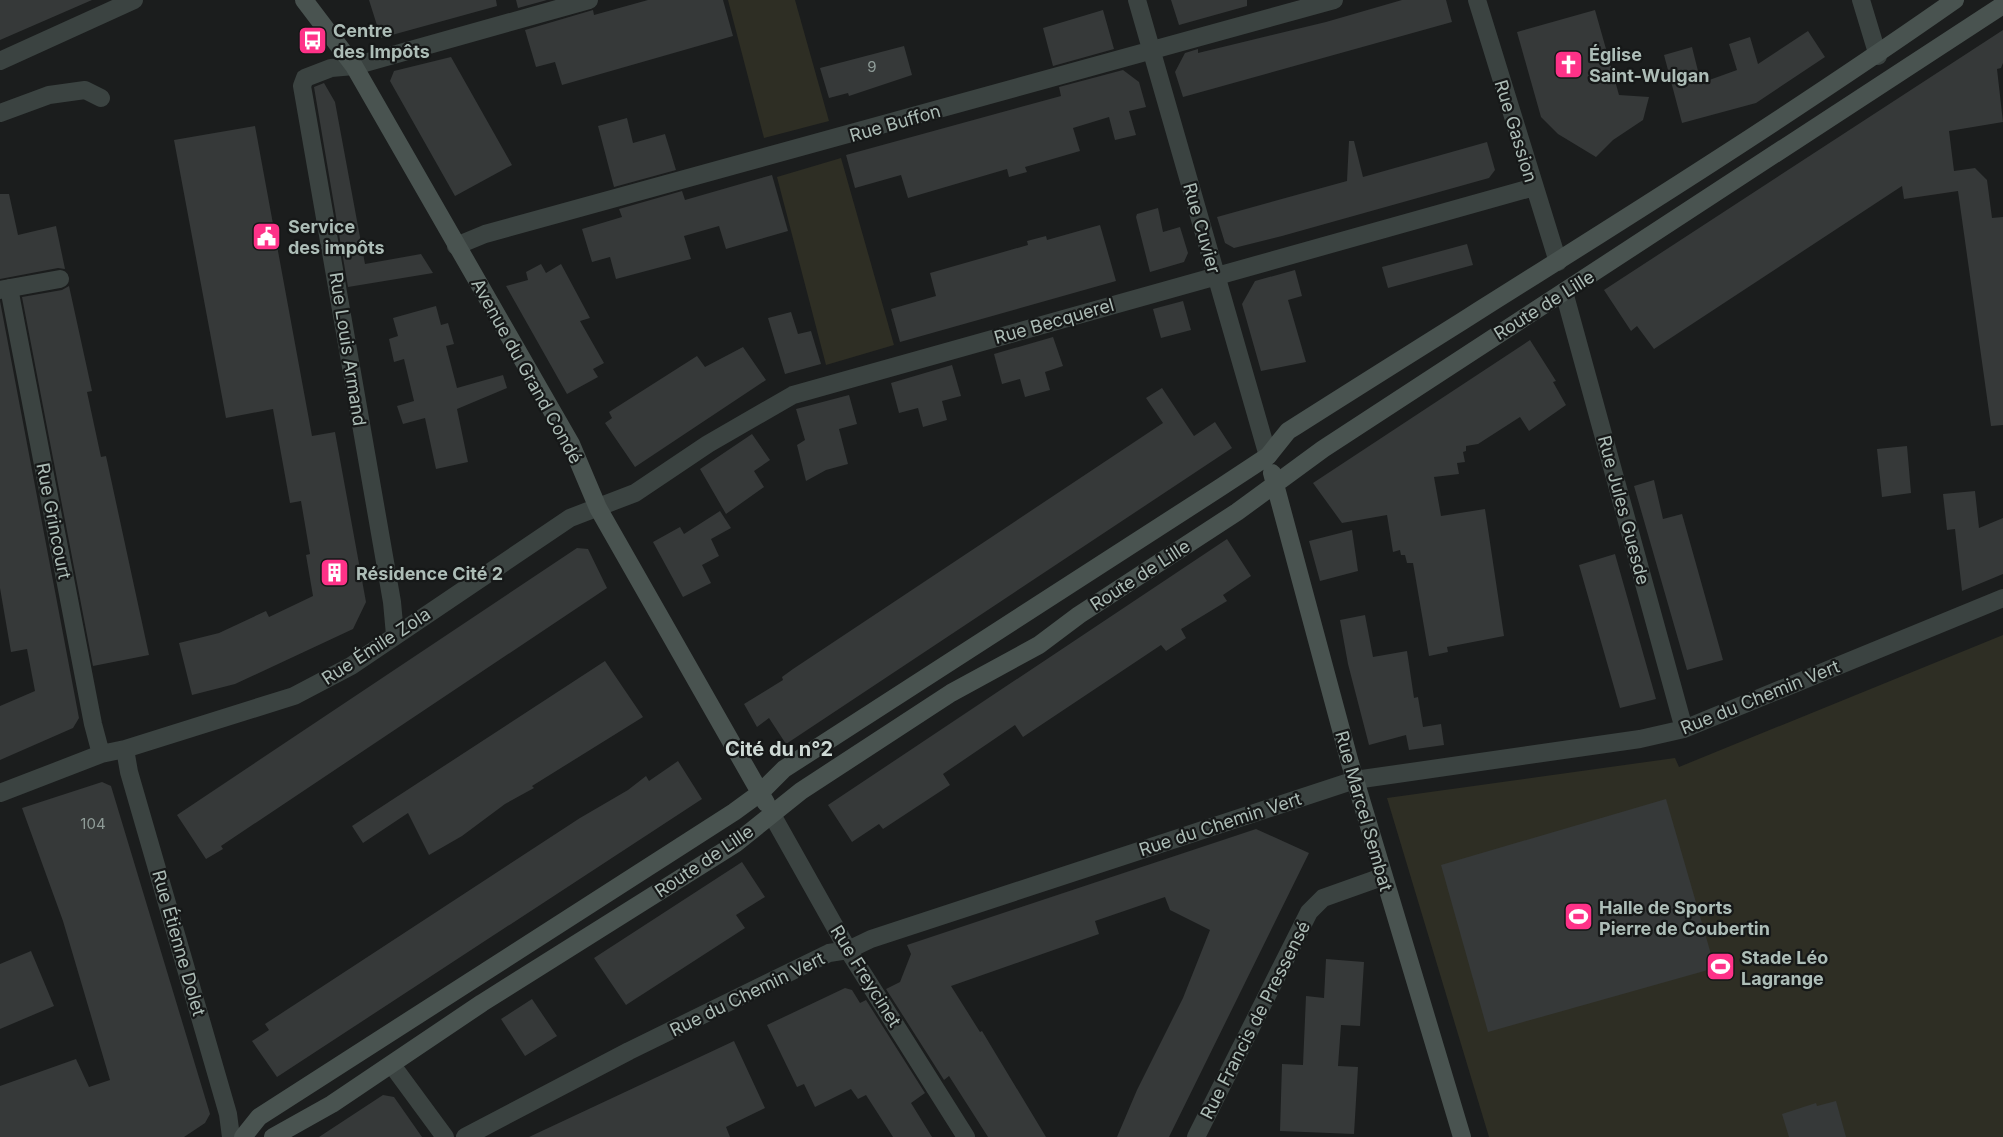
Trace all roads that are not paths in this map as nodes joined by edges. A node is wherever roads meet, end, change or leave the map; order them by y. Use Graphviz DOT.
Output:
graph roads {
  1 [pos="134,0"];
  2 [pos="304,0"];
  3 [pos="589,0"];
  4 [pos="1137,0"];
  5 [pos="1334,0"];
  6 [pos="1477,0"];
  7 [pos="1861,0"];
  8 [pos="1955,0"];
  9 [pos="2003,5"];
  10 [pos="1150,51"];
  11 [pos="1878,56"];
  12 [pos="0,61"];
  13 [pos="354,66"];
  14 [pos="101,98"];
  15 [pos="0,113"];
  16 [pos="1534,188"];
  17 [pos="456,246"];
  18 [pos="1558,262"];
  19 [pos="1216,276"];
  20 [pos="60,279"];
  21 [pos="5,289"];
  22 [pos="1564,292"];
  23 [pos="1268,456"];
  24 [pos="1274,482"];
  25 [pos="598,508"];
  26 [pos="2003,598"];
  27 [pos="395,635"];
  28 [pos="1684,729"];
  29 [pos="125,749"];
  30 [pos="101,754"];
  31 [pos="1355,780"];
  32 [pos="760,793"];
  33 [pos="0,794"];
  34 [pos="771,813"];
  35 [pos="1382,877"];
  36 [pos="848,950"];
  37 [pos="392,1065"];
  38 [pos="231,1137"];
  39 [pos="243,1137"];
  40 [pos="273,1137"];
  41 [pos="445,1137"];
  42 [pos="465,1137"];
  43 [pos="966,1137"];
  44 [pos="1196,1137"];
  45 [pos="1462,1137"];
  1 -- 12 [label="street"];
  2 -- 13 [label="main road, Avenue du Grand Condé"];
  3 -- 13 [label="street"];
  4 -- 10 [label="street, Rue Cuvier"];
  5 -- 10 [label="street, Rue Buffon"];
  6 -- 16 [label="street, Rue Gassion"];
  7 -- 11 [label="street"];
  8 -- 11 [label="main road, Route de Lille"];
  9 -- 22 [label="main road, Route de Lille"];
  10 -- 17 [label="street, Rue Buffon"];
  10 -- 19 [label="street, Rue Cuvier"];
  11 -- 18 [label="main road, Route de Lille"];
  13 -- 17 [label="main road, Avenue du Grand Condé"];
  13 -- 27 [label="street, Rue Louis Armand"];
  14 -- 15 [label="street"];
  16 -- 18 [label="street, Rue Gassion"];
  16 -- 19 [label="street, Rue Becquerel"];
  17 -- 25 [label="main road, Avenue du Grand Condé"];
  18 -- 23 [label="main road, Route de Lille"];
  19 -- 23 [label="street, Rue Cuvier"];
  19 -- 25 [label="street, Rue Becquerel"];
  20 -- 21 [label="street, Rue Grincourt"];
  21 -- 30 [label="street, Rue Grincourt"];
  22 -- 24 [label="main road, Route de Lille"];
  22 -- 28 [label="street, Rue Jules Guesde"];
  23 -- 24 [label="main road, Rue Marcel Sembat"];
  23 -- 32 [label="main road, Route de Lille"];
  24 -- 31 [label="main road, Rue Marcel Sembat"];
  24 -- 34 [label="main road, Route de Lille"];
  25 -- 27 [label="street, Rue Émile Zola"];
  25 -- 32 [label="main road, Avenue du Grand Condé"];
  26 -- 28 [label="street, Rue du Chemin Vert"];
  27 -- 29 [label="street, Rue Émile Zola"];
  28 -- 31 [label="street, Rue du Chemin Vert"];
  29 -- 30 [label="street, Rue Émile Zola"];
  29 -- 38 [label="street, Rue Étienne Dolet"];
  30 -- 33 [label="street, Rue Émile Zola"];
  31 -- 35 [label="main road, Rue Marcel Sembat"];
  31 -- 36 [label="street, Rue du Chemin Vert"];
  32 -- 34 [label="main road, Avenue du Grand Condé"];
  32 -- 39 [label="main road, Route de Lille"];
  34 -- 36 [label="street, Rue Freycinet"];
  34 -- 37 [label="main road, Route de Lille"];
  35 -- 44 [label="street, Rue Francis de Pressensé"];
  35 -- 45 [label="main road, Rue Marcel Sembat"];
  36 -- 42 [label="street, Rue du Chemin Vert"];
  36 -- 43 [label="street, Rue Freycinet"];
  37 -- 40 [label="main road, Route de Lille"];
  37 -- 41 [label="street"];
}
